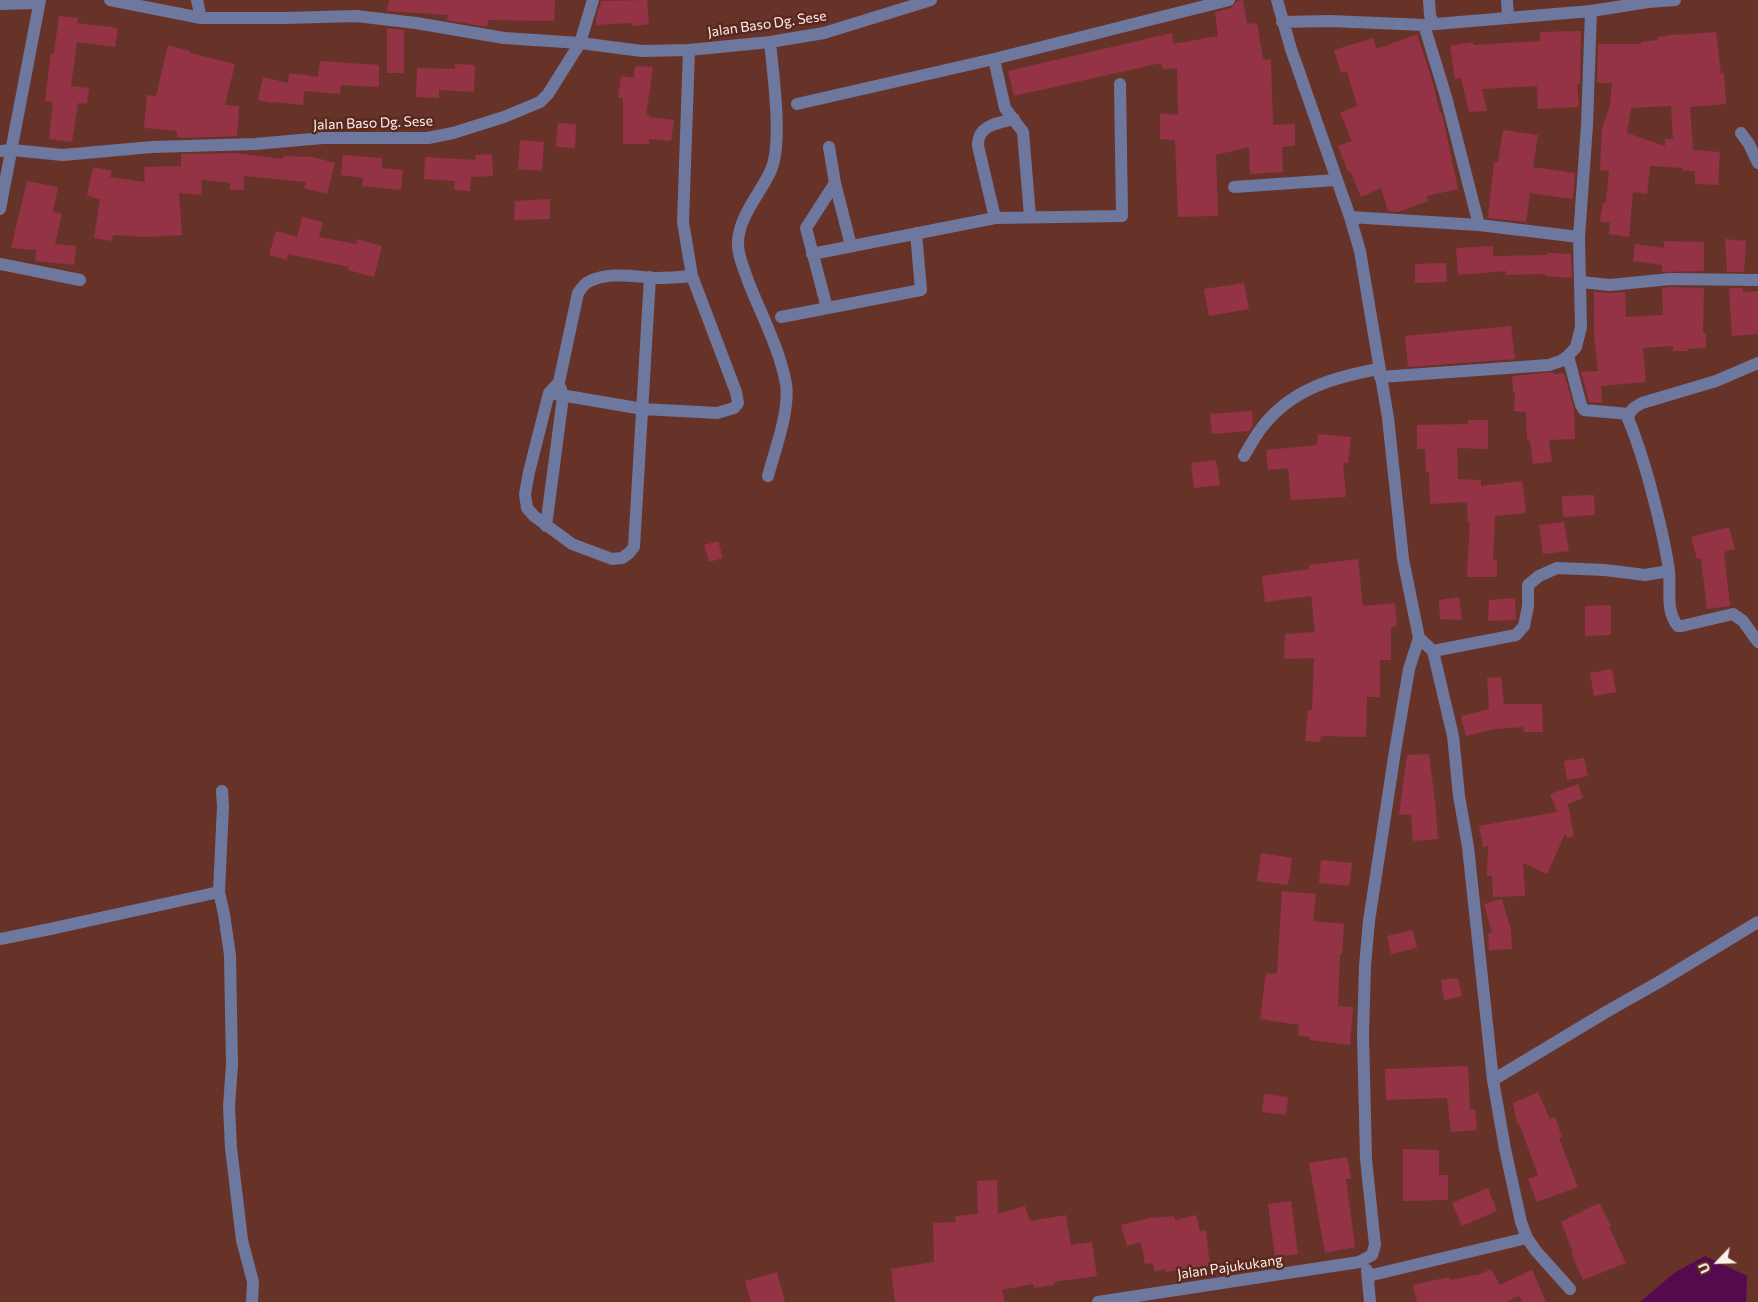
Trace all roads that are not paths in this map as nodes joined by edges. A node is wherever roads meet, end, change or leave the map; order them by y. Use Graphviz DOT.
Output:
graph roads {
  1 [pos="110,0"];
  2 [pos="197,0"];
  3 [pos="593,0"];
  4 [pos="931,0"];
  5 [pos="1229,0"];
  6 [pos="1277,0"];
  7 [pos="1428,0"];
  8 [pos="1507,0"];
  9 [pos="1675,0"];
  10 [pos="39,1"];
  11 [pos="1648,1"];
  12 [pos="0,4"];
  13 [pos="1591,11"];
  14 [pos="201,18"];
  15 [pos="1508,18"];
  16 [pos="1282,22"];
  17 [pos="1429,25"];
  18 [pos="770,42"];
  19 [pos="580,43"];
  20 [pos="689,50"];
  21 [pos="994,59"];
  22 [pos="1120,84"];
  23 [pos="797,104"];
  24 [pos="1014,119"];
  25 [pos="1741,133"];
  26 [pos="829,147"];
  27 [pos="6,151"];
  28 [pos="1758,163"];
  29 [pos="1336,180"];
  30 [pos="835,183"];
  31 [pos="1234,187"];
  32 [pos="0,209"];
  33 [pos="1030,216"];
  34 [pos="1350,217"];
  35 [pos="995,218"];
  36 [pos="1479,225"];
  37 [pos="916,233"];
  38 [pos="1579,237"];
  39 [pos="851,246"];
  40 [pos="812,254"];
  41 [pos="0,264"];
  42 [pos="692,276"];
  43 [pos="650,278"];
  44 [pos="80,280"];
  45 [pos="1758,280"];
  46 [pos="1581,282"];
  47 [pos="827,308"];
  48 [pos="782,317"];
  49 [pos="1568,356"];
  50 [pos="1758,363"];
  51 [pos="1379,373"];
  52 [pos="559,382"];
  53 [pos="549,393"];
  54 [pos="563,397"];
  55 [pos="643,409"];
  56 [pos="1629,414"];
  57 [pos="1244,456"];
  58 [pos="768,476"];
  59 [pos="546,526"];
  60 [pos="1669,571"];
  61 [pos="1420,638"];
  62 [pos="1758,642"];
  63 [pos="1433,651"];
  64 [pos="222,791"];
  65 [pos="219,892"];
  66 [pos="1758,922"];
  67 [pos="0,939"];
  68 [pos="1493,1080"];
  69 [pos="1527,1238"];
  70 [pos="1366,1260"];
  71 [pos="1368,1276"];
  72 [pos="1570,1289"];
  73 [pos="252,1302"];
  74 [pos="1098,1302"];
  75 [pos="1370,1302"];
  1 -- 14 [label="street"];
  2 -- 14 [label="street"];
  3 -- 19 [label="street"];
  4 -- 18 [label="street, Jalan Baso Dg. Sese"];
  5 -- 21 [label="street"];
  6 -- 16 [label="street"];
  7 -- 17 [label="street"];
  8 -- 15 [label="street"];
  9 -- 11 [label="street"];
  10 -- 12 [label="street"];
  10 -- 27 [label="street"];
  11 -- 13 [label="street"];
  13 -- 15 [label="street"];
  13 -- 38 [label="street"];
  14 -- 19 [label="street"];
  15 -- 17 [label="street"];
  16 -- 17 [label="street"];
  16 -- 29 [label="street"];
  17 -- 36 [label="street"];
  18 -- 20 [label="street, Jalan Baso Dg. Sese"];
  18 -- 58 [label="street"];
  19 -- 20 [label="street, Jalan Baso Dg. Sese"];
  19 -- 27 [label="street, Jalan Baso Dg. Sese"];
  20 -- 42 [label="street"];
  21 -- 23 [label="street"];
  21 -- 24 [label="street"];
  22 -- 33 [label="street"];
  24 -- 33 [label="street"];
  24 -- 35 [label="street"];
  25 -- 28 [label="street"];
  26 -- 30 [label="street"];
  27 -- 32 [label="street"];
  29 -- 31 [label="street"];
  29 -- 34 [label="street"];
  30 -- 39 [label="street"];
  30 -- 40 [label="street"];
  33 -- 35 [label="street"];
  34 -- 36 [label="street"];
  34 -- 51 [label="street"];
  35 -- 37 [label="street"];
  36 -- 38 [label="street"];
  37 -- 39 [label="street"];
  37 -- 47 [label="street"];
  38 -- 46 [label="street"];
  39 -- 40 [label="street"];
  40 -- 47 [label="street"];
  41 -- 44 [label="street"];
  42 -- 43 [label="street"];
  42 -- 55 [label="street"];
  43 -- 52 [label="street"];
  43 -- 55 [label="street"];
  45 -- 46 [label="street"];
  46 -- 49 [label="street"];
  47 -- 48 [label="street"];
  49 -- 51 [label="street"];
  49 -- 56 [label="street"];
  50 -- 56 [label="street"];
  51 -- 57 [label="street"];
  51 -- 61 [label="street"];
  52 -- 53 [label="street"];
  52 -- 54 [label="street"];
  53 -- 54 [label="street"];
  53 -- 59 [label="street"];
  54 -- 55 [label="street"];
  54 -- 59 [label="street"];
  55 -- 59 [label="street"];
  56 -- 60 [label="street"];
  60 -- 62 [label="street"];
  60 -- 63 [label="street"];
  61 -- 63 [label="street"];
  61 -- 70 [label="street"];
  63 -- 68 [label="street"];
  64 -- 65 [label="street"];
  65 -- 67 [label="street"];
  65 -- 73 [label="street"];
  66 -- 68 [label="street"];
  68 -- 69 [label="street"];
  69 -- 71 [label="street"];
  69 -- 72 [label="street"];
  70 -- 71 [label="street"];
  70 -- 74 [label="street, Jalan Pajukukang"];
  71 -- 75 [label="street"];
}
